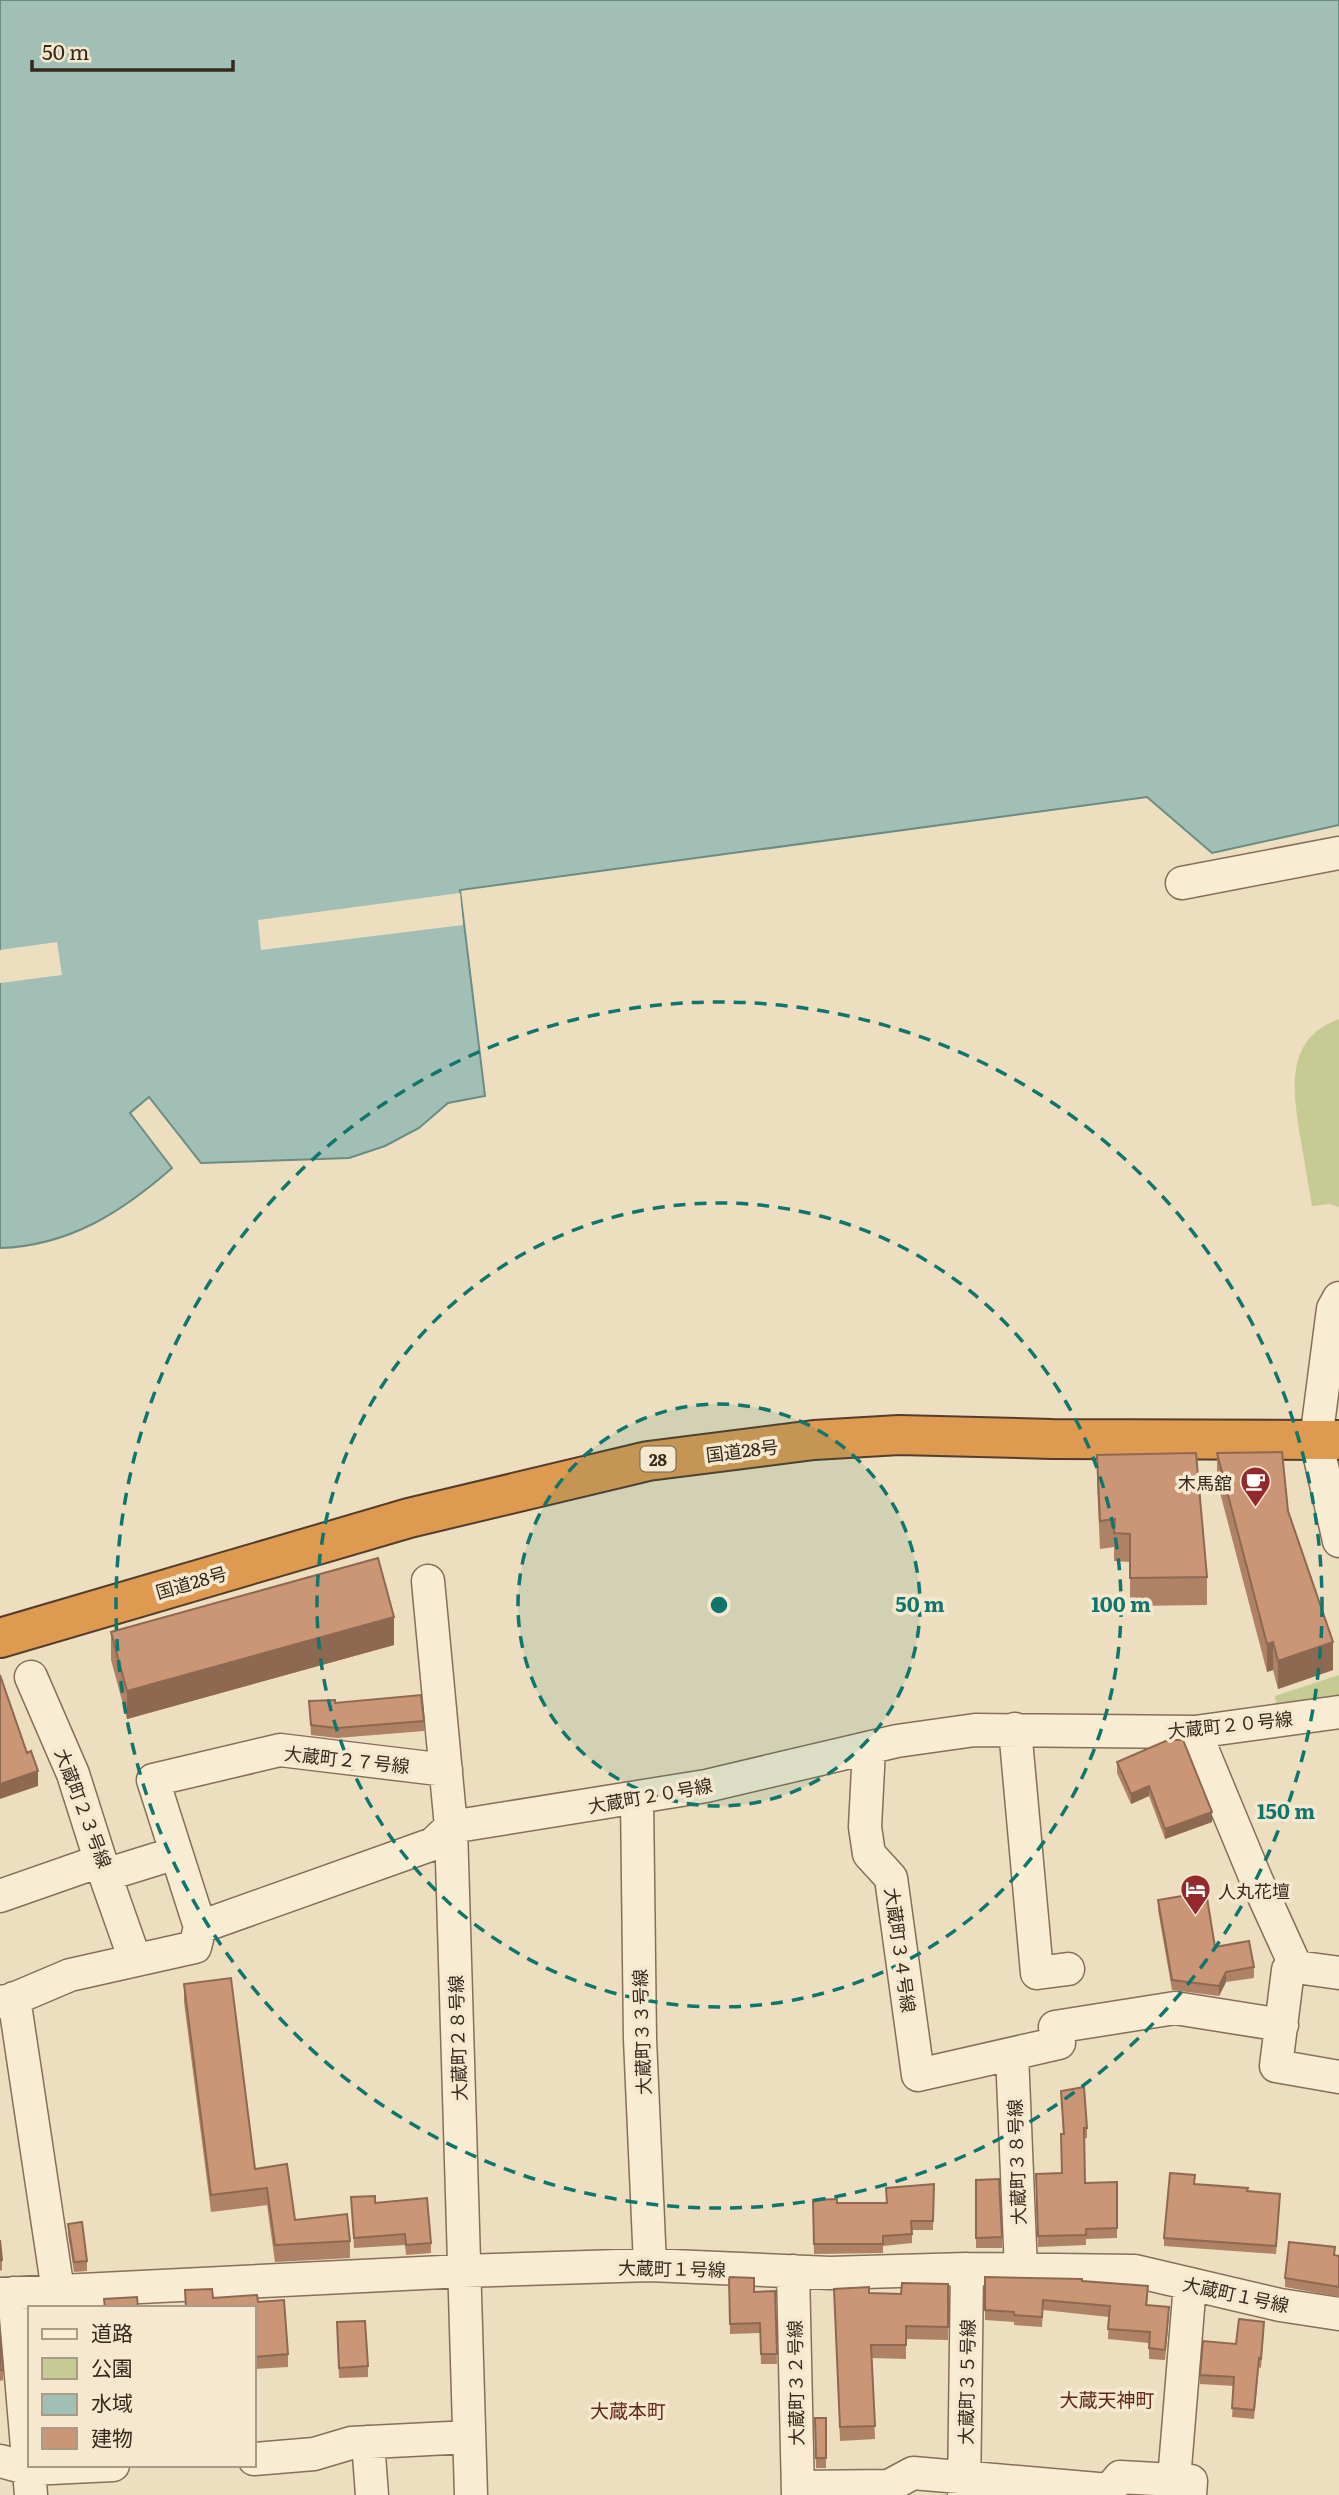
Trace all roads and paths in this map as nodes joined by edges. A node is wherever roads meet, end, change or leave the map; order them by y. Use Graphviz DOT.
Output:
graph roads {
  1 [pos="1339,853"];
  2 [pos="1182,883"];
  3 [pos="1339,1298"];
  4 [pos="1327,1440"];
  5 [pos="1339,1541"];
  6 [pos="428,1581"];
  7 [pos="0,1638"];
  8 [pos="31,1677"];
  9 [pos="1339,1712"];
  10 [pos="1015,1729"];
  11 [pos="1195,1732"];
  12 [pos="869,1749"];
  13 [pos="446,1770"];
  14 [pos="637,1798"];
  15 [pos="450,1827"];
  16 [pos="176,1853"];
  17 [pos="103,1868"];
  18 [pos="0,1896"];
  19 [pos="200,1927"];
  20 [pos="135,1960"];
  21 [pos="1297,1967"];
  22 [pos="1068,1969"];
  23 [pos="1339,1973"];
  24 [pos="7,2000"];
  25 [pos="1282,2025"];
  26 [pos="1012,2054"];
  27 [pos="1339,2077"];
  28 [pos="650,2265"];
  29 [pos="967,2269"];
  30 [pos="1021,2270"];
  31 [pos="463,2271"];
  32 [pos="793,2271"];
  33 [pos="1191,2284"];
  34 [pos="58,2291"];
  35 [pos="7,2293"];
  36 [pos="1339,2314"];
  37 [pos="469,2437"];
  38 [pos="368,2442"];
  39 [pos="256,2459"];
  40 [pos="94,2467"];
  41 [pos="20,2475"];
  42 [pos="965,2487"];
  43 [pos="1182,2488"];
  44 [pos="798,2491"];
  45 [pos="372,2495"];
  46 [pos="471,2495"];
  1 -- 2 [label="street"];
  3 -- 4 [label="street"];
  4 -- 5 [label="street"];
  4 -- 7 [label="highway, 国道28号 / 28"];
  6 -- 13 [label="street, 大蔵町２８号線"];
  8 -- 17 [label="street, 大蔵町２３号線"];
  9 -- 11 [label="street, 大蔵町２０号線"];
  10 -- 11 [label="street, 大蔵町２０号線"];
  10 -- 12 [label="street, 大蔵町２０号線"];
  10 -- 22 [label="street"];
  11 -- 21 [label="street"];
  12 -- 14 [label="street, 大蔵町２０号線"];
  12 -- 26 [label="street, 大蔵町３４号線"];
  13 -- 15 [label="street, 大蔵町２８号線"];
  13 -- 16 [label="street, 大蔵町２７号線"];
  14 -- 15 [label="street, 大蔵町２０号線"];
  14 -- 28 [label="street, 大蔵町３３号線"];
  15 -- 19 [label="street, 大蔵町２０号線"];
  15 -- 31 [label="street, 大蔵町２８号線"];
  16 -- 17 [label="street, 大蔵町２３号線"];
  16 -- 19 [label="street, 大蔵町２７号線"];
  17 -- 18 [label="street"];
  17 -- 20 [label="street"];
  19 -- 20 [label="street"];
  20 -- 24 [label="street"];
  21 -- 23 [label="street"];
  21 -- 25 [label="street"];
  24 -- 34 [label="street"];
  25 -- 26 [label="street"];
  25 -- 27 [label="street"];
  26 -- 30 [label="street, 大蔵町３８号線"];
  28 -- 31 [label="street, 大蔵町１号線"];
  28 -- 32 [label="street, 大蔵町１号線"];
  29 -- 30 [label="street, 大蔵町１号線"];
  29 -- 32 [label="street, 大蔵町１号線"];
  29 -- 42 [label="street, 大蔵町３５号線"];
  30 -- 33 [label="street, 大蔵町１号線"];
  31 -- 34 [label="street, 大蔵町１号線"];
  31 -- 37 [label="street, 大蔵町２８号線"];
  32 -- 44 [label="street, 大蔵町３２号線"];
  33 -- 36 [label="street, 大蔵町１号線"];
  33 -- 43 [label="street"];
  34 -- 35 [label="street, 大蔵町１号線"];
  35 -- 41 [label="street"];
  37 -- 38 [label="street"];
  37 -- 46 [label="street, 大蔵町２８号線"];
  38 -- 39 [label="street"];
  38 -- 45 [label="street"];
  40 -- 41 [label="street"];
  42 -- 43 [label="street"];
  42 -- 44 [label="street"];
}
